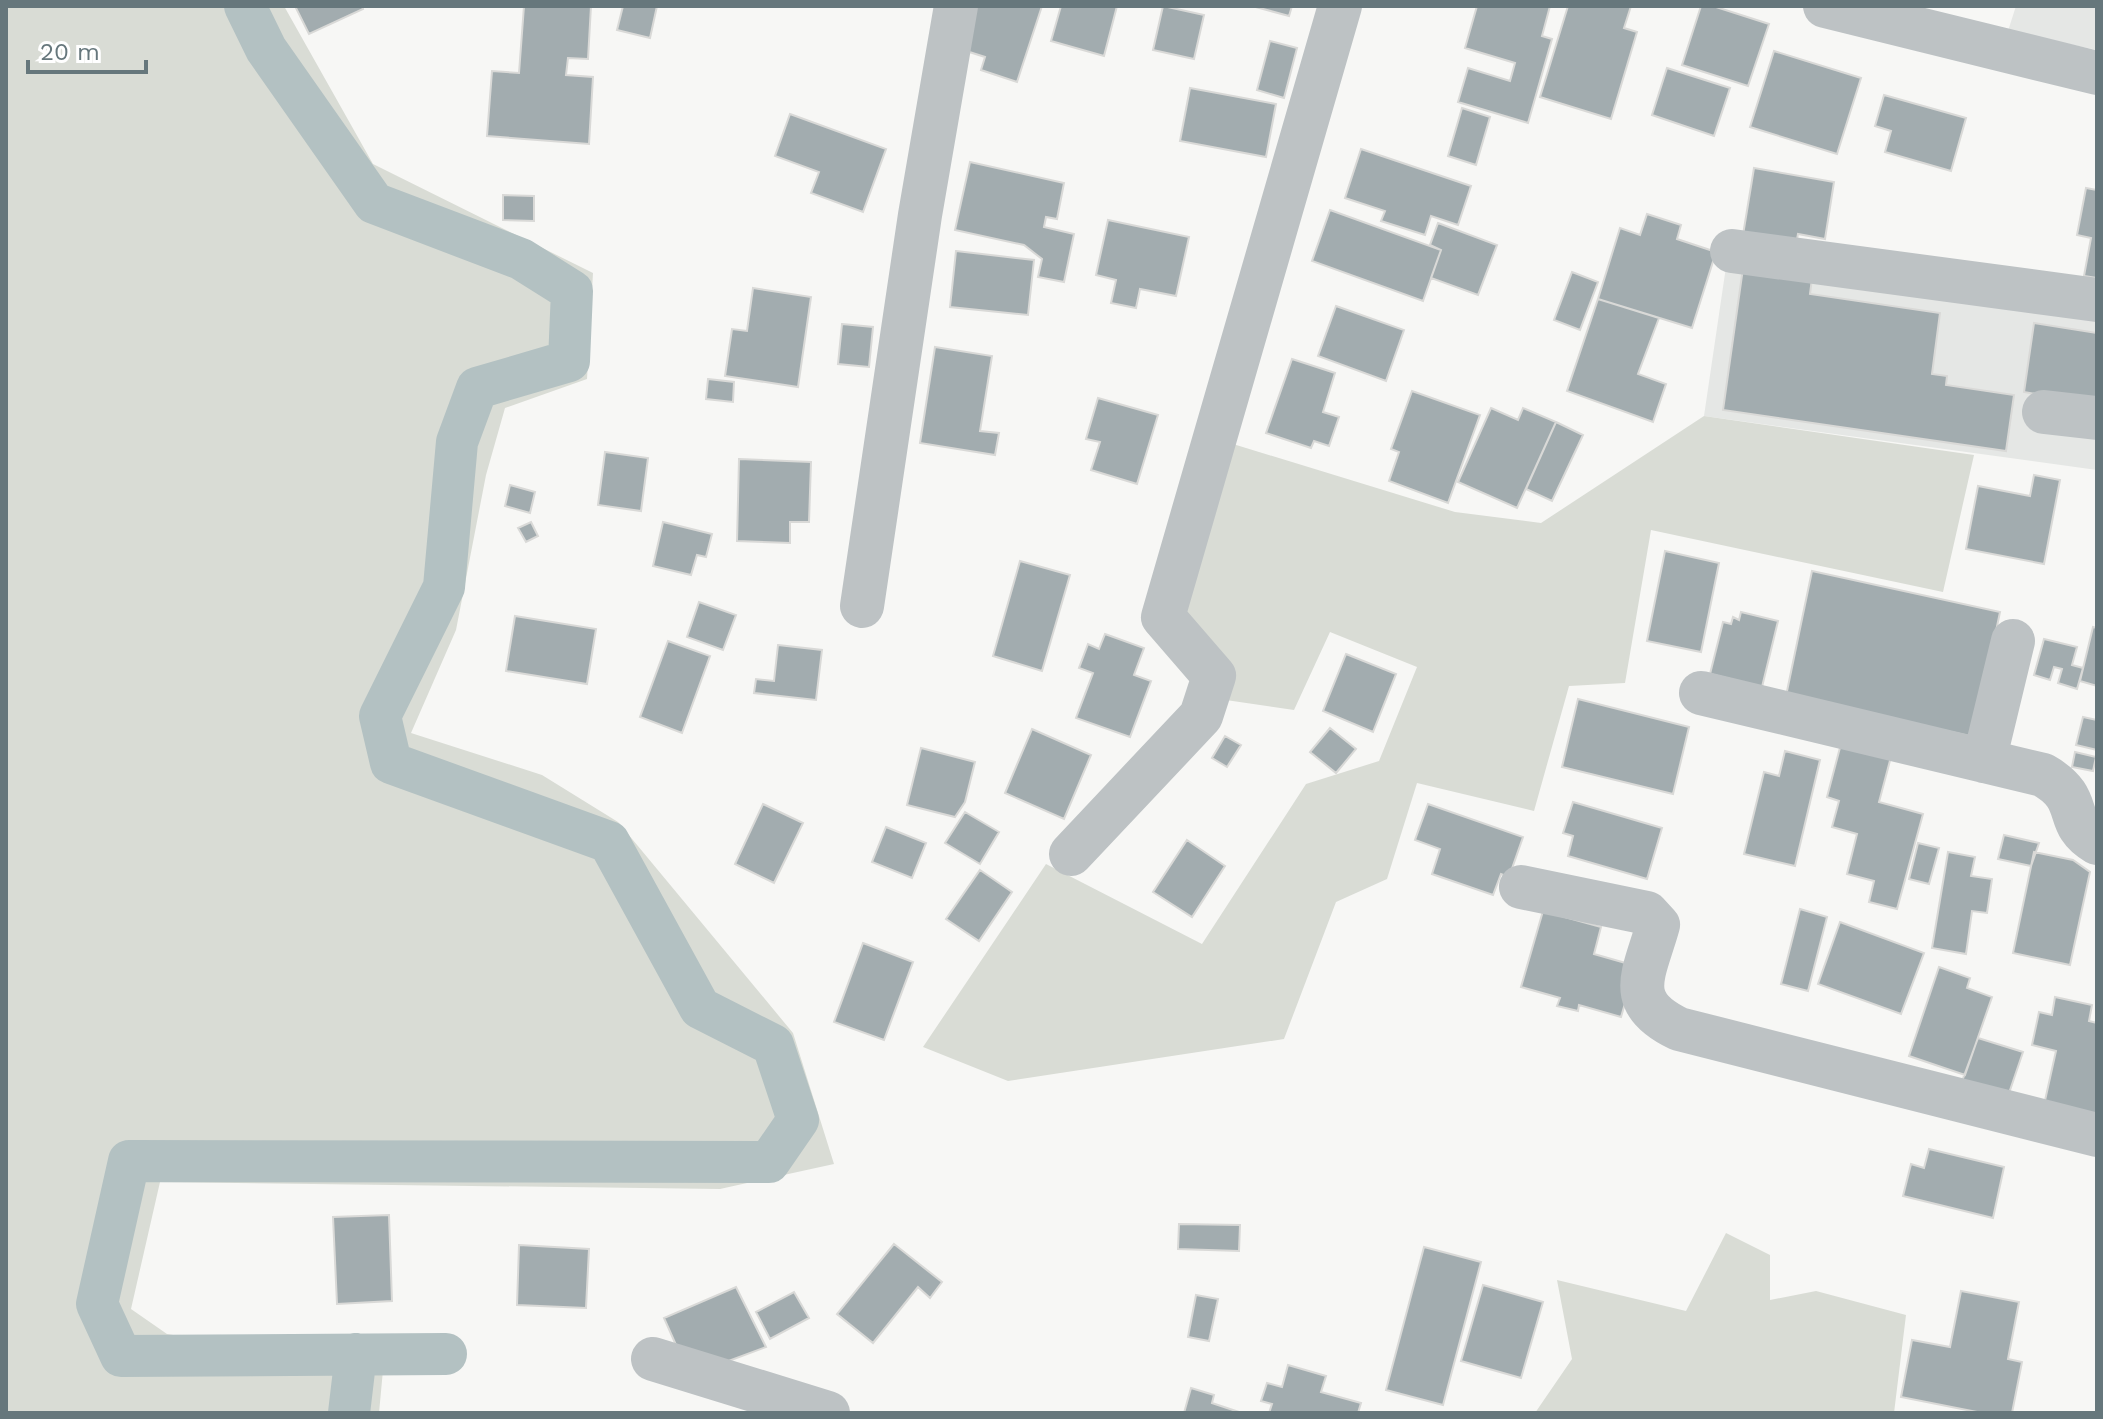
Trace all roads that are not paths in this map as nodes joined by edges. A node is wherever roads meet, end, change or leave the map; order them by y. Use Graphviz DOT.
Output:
graph roads {
  1 [pos="956,6"];
  2 [pos="1340,6"];
  3 [pos="1825,6"];
  4 [pos="2097,73"];
  5 [pos="1732,251"];
  6 [pos="2097,300"];
  7 [pos="2044,412"];
  8 [pos="2097,418"];
  9 [pos="862,606"];
  10 [pos="2013,641"];
  11 [pos="1701,693"];
  12 [pos="1984,761"];
  13 [pos="2097,843"];
  14 [pos="1071,854"];
  15 [pos="1521,887"];
  16 [pos="2097,1135"];
  17 [pos="653,1359"];
  18 [pos="828,1413"];
  1 -- 9 [label="street"];
  2 -- 14 [label="street"];
  3 -- 4 [label="street"];
  5 -- 6 [label="street"];
  7 -- 8 [label="street"];
  10 -- 12 [label="street"];
  11 -- 12 [label="street"];
  12 -- 13 [label="street"];
  15 -- 16 [label="street"];
  17 -- 18 [label="street"];
}
